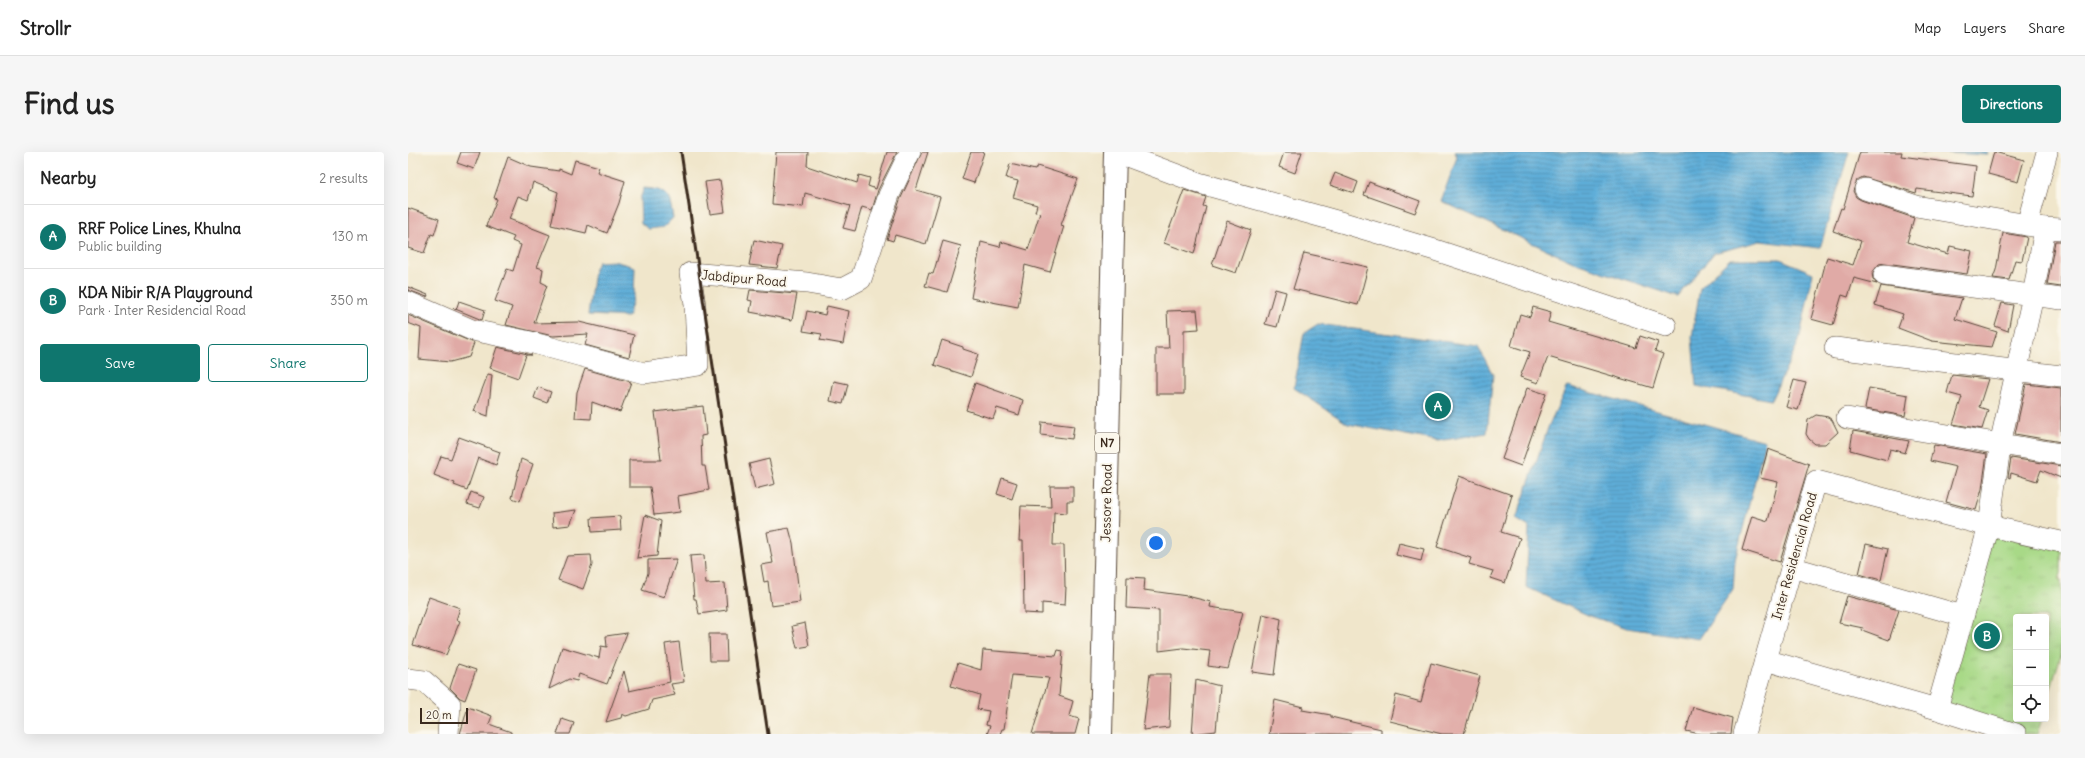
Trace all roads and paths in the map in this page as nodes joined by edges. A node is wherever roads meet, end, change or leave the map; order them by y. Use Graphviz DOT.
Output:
graph roads {
  1 [pos="910,152"];
  2 [pos="1115,152"];
  3 [pos="2047,152"];
  4 [pos="1865,189"];
  5 [pos="2044,227"];
  6 [pos="1884,275"];
  7 [pos="2033,296"];
  8 [pos="2061,299"];
  9 [pos="408,302"];
  10 [pos="1666,326"];
  11 [pos="1835,348"];
  12 [pos="2016,369"];
  13 [pos="2061,376"];
  14 [pos="1847,418"];
  15 [pos="2001,445"];
  16 [pos="2061,454"];
  17 [pos="1989,526"];
  18 [pos="2061,542"];
  19 [pos="1791,568"];
  20 [pos="1963,616"];
  21 [pos="1764,660"];
  22 [pos="408,679"];
  23 [pos="1937,709"];
  24 [pos="1988,730"];
  25 [pos="448,734"];
  26 [pos="1100,734"];
  27 [pos="1744,734"];
  28 [pos="2016,734"];
  1 -- 9 [label="street, Jabdipur Road"];
  2 -- 10 [label="street"];
  2 -- 26 [label="highway, Jessore Road / N7"];
  3 -- 5 [label="street"];
  4 -- 5 [label="street"];
  5 -- 7 [label="street"];
  6 -- 7 [label="street"];
  7 -- 8 [label="street"];
  7 -- 12 [label="street"];
  11 -- 12 [label="street"];
  12 -- 13 [label="street"];
  12 -- 15 [label="street"];
  14 -- 15 [label="street"];
  15 -- 16 [label="street"];
  15 -- 17 [label="street"];
  17 -- 18 [label="street"];
  17 -- 19 [label="street, Inter Residencial Road"];
  17 -- 20 [label="street"];
  19 -- 20 [label="street"];
  19 -- 21 [label="street, Inter Residencial Road"];
  20 -- 23 [label="street"];
  21 -- 23 [label="street"];
  21 -- 27 [label="street, Inter Residencial Road"];
  22 -- 25 [label="street"];
  23 -- 24 [label="street"];
  24 -- 28 [label="street"];
}
